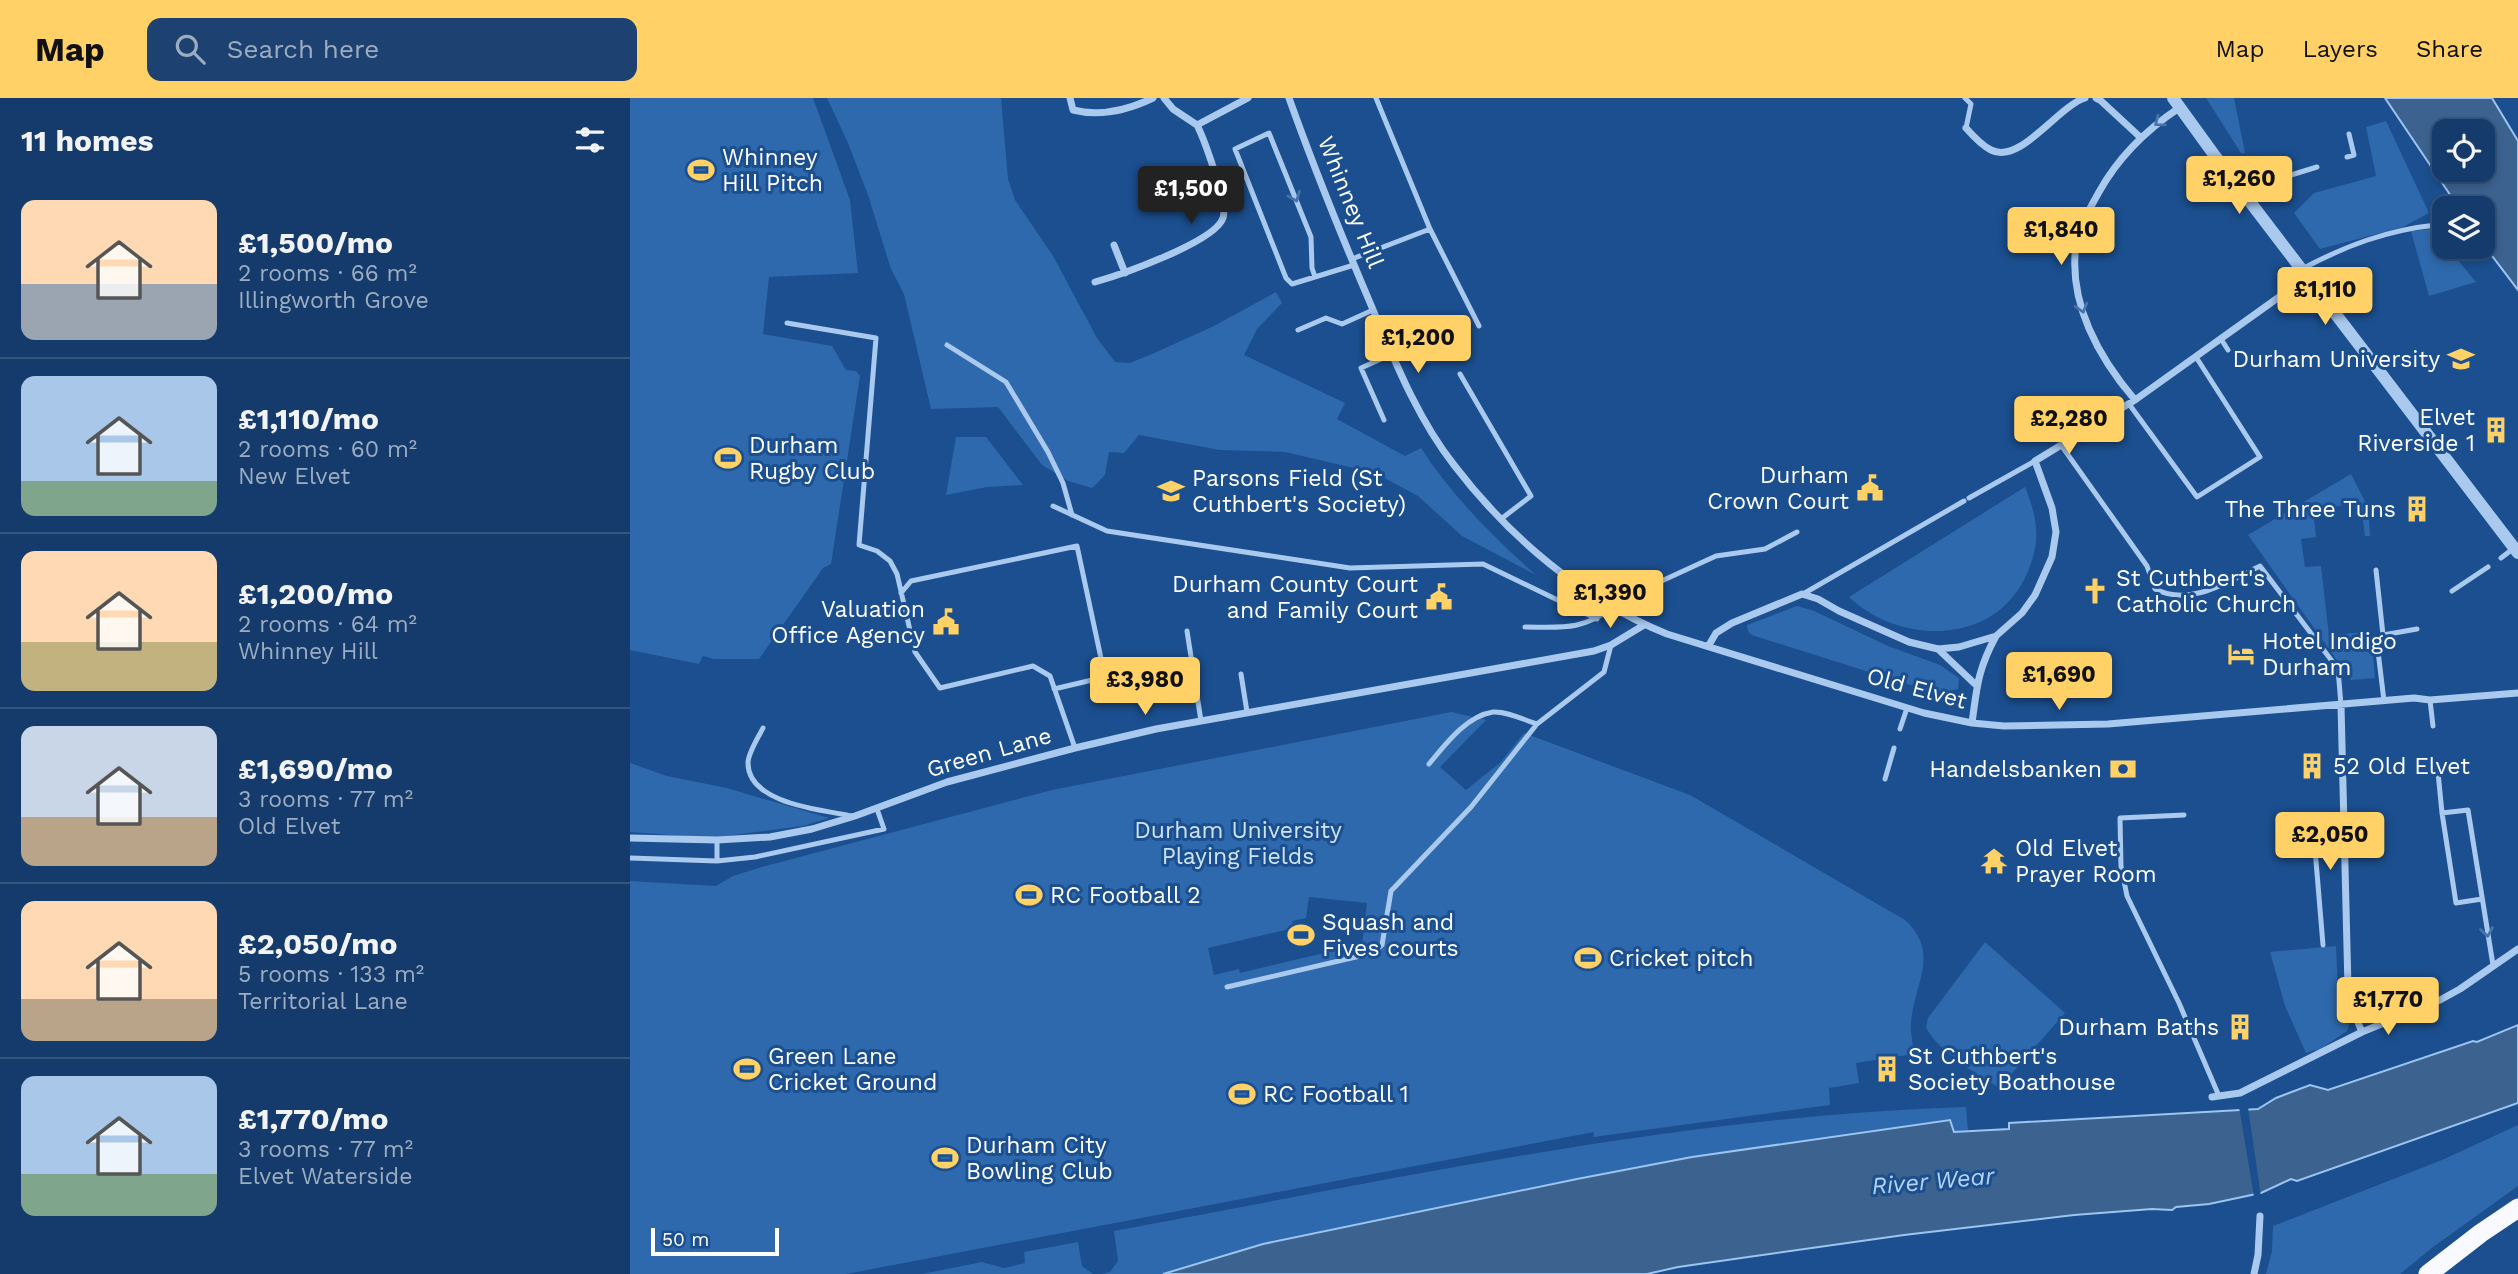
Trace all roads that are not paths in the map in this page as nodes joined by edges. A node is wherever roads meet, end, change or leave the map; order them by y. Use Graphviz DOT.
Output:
graph roads {
  1 [pos="1070,98"];
  2 [pos="1153,98"];
  3 [pos="1164,98"];
  4 [pos="1248,98"];
  5 [pos="1289,98"];
  6 [pos="1376,98"];
  7 [pos="1965,98"];
  8 [pos="2085,98"];
  9 [pos="2096,98"];
  10 [pos="2176,103"];
  11 [pos="1197,125"];
  12 [pos="1966,128"];
  13 [pos="2349,134"];
  14 [pos="2140,137"];
  15 [pos="2347,157"];
  16 [pos="2317,167"];
  17 [pos="2249,202"];
  18 [pos="2432,225"];
  19 [pos="1430,229"];
  20 [pos="1114,245"];
  21 [pos="1353,262"];
  22 [pos="1125,273"];
  23 [pos="2304,273"];
  24 [pos="1315,277"];
  25 [pos="1095,282"];
  26 [pos="1373,310"];
  27 [pos="787,323"];
  28 [pos="1479,326"];
  29 [pos="1298,330"];
  30 [pos="2221,339"];
  31 [pos="947,345"];
  32 [pos="2228,349"];
  33 [pos="1392,354"];
  34 [pos="2196,357"];
  35 [pos="1460,374"];
  36 [pos="2132,402"];
  37 [pos="1384,420"];
  38 [pos="2061,445"];
  39 [pos="2035,461"];
  40 [pos="1053,506"];
  41 [pos="1072,515"];
  42 [pos="1501,519"];
  43 [pos="1797,532"];
  44 [pos="2516,551"];
  45 [pos="2501,558"];
  46 [pos="2488,567"];
  47 [pos="2376,570"];
  48 [pos="2452,590"];
  49 [pos="901,593"];
  50 [pos="1802,594"];
  51 [pos="1612,608"];
  52 [pos="1629,617"];
  53 [pos="1597,619"];
  54 [pos="1644,625"];
  55 [pos="1525,628"];
  56 [pos="2417,629"];
  57 [pos="1187,631"];
  58 [pos="2383,635"];
  59 [pos="1996,636"];
  60 [pos="1611,645"];
  61 [pos="1709,645"];
  62 [pos="1938,649"];
  63 [pos="1241,674"];
  64 [pos="1976,685"];
  65 [pos="1054,689"];
  66 [pos="2518,692"];
  67 [pos="2430,700"];
  68 [pos="2384,701"];
  69 [pos="2341,705"];
  70 [pos="1907,708"];
  71 [pos="1247,712"];
  72 [pos="1201,721"];
  73 [pos="1972,723"];
  74 [pos="1536,724"];
  75 [pos="2433,726"];
  76 [pos="763,728"];
  77 [pos="1900,729"];
  78 [pos="1075,748"];
  79 [pos="1894,748"];
  80 [pos="2437,762"];
  81 [pos="1429,764"];
  82 [pos="1885,779"];
  83 [pos="877,809"];
  84 [pos="2442,813"];
  85 [pos="2184,815"];
  86 [pos="855,816"];
  87 [pos="630,838"];
  88 [pos="717,840"];
  89 [pos="2343,843"];
  90 [pos="630,858"];
  91 [pos="717,861"];
  92 [pos="2482,899"];
  93 [pos="2323,945"];
  94 [pos="2518,949"];
  95 [pos="2493,965"];
  96 [pos="1227,987"];
  97 [pos="2362,1032"];
  98 [pos="2216,1097"];
  99 [pos="2518,1208"];
  100 [pos="2260,1216"];
  101 [pos="2254,1274"];
  102 [pos="2428,1274"];
  1 -- 2 [label="street"];
  3 -- 11 [label="street"];
  4 -- 11 [label="street"];
  5 -- 21 [label="street, Whinney Hill"];
  6 -- 19 [label="lane"];
  7 -- 12 [label="lane"];
  8 -- 12 [label="street"];
  9 -- 14 [label="street"];
  10 -- 14 [label="street, one-way"];
  10 -- 17 [label="street"];
  11 -- 22 [label="street"];
  13 -- 15 [label="lane"];
  14 -- 36 [label="street, one-way"];
  16 -- 17 [label="lane"];
  17 -- 23 [label="street"];
  18 -- 23 [label="lane"];
  19 -- 21 [label="lane"];
  19 -- 28 [label="lane"];
  20 -- 22 [label="street"];
  21 -- 24 [label="lane"];
  21 -- 26 [label="street, Whinney Hill"];
  22 -- 25 [label="street"];
  23 -- 30 [label="street"];
  23 -- 44 [label="street"];
  24 -- 24 [label="lane, one-way"];
  26 -- 29 [label="lane"];
  26 -- 33 [label="street, Whinney Hill"];
  27 -- 49 [label="lane"];
  30 -- 32 [label="lane"];
  30 -- 34 [label="street"];
  31 -- 41 [label="lane"];
  33 -- 37 [label="lane"];
  33 -- 42 [label="street, Whinney Hill"];
  34 -- 36 [label="street"];
  34 -- 36 [label="lane"];
  35 -- 42 [label="lane"];
  36 -- 38 [label="street"];
  38 -- 39 [label="street"];
  38 -- 69 [label="lane"];
  39 -- 50 [label="lane"];
  39 -- 59 [label="street"];
  40 -- 41 [label="lane"];
  41 -- 53 [label="lane"];
  42 -- 51 [label="street, Whinney Hill"];
  43 -- 52 [label="lane"];
  44 -- 45 [label="lane"];
  46 -- 48 [label="lane"];
  47 -- 58 [label="lane"];
  49 -- 65 [label="lane"];
  49 -- 65 [label="lane"];
  50 -- 61 [label="street"];
  50 -- 62 [label="street"];
  51 -- 52 [label="street, Old Elvet"];
  51 -- 53 [label="lane"];
  52 -- 54 [label="street, Old Elvet"];
  53 -- 55 [label="lane"];
  54 -- 60 [label="street, Green Lane"];
  54 -- 61 [label="street, Old Elvet"];
  56 -- 58 [label="lane"];
  57 -- 72 [label="lane"];
  58 -- 68 [label="lane"];
  59 -- 62 [label="street"];
  59 -- 64 [label="street"];
  60 -- 71 [label="street, Green Lane"];
  60 -- 74 [label="lane"];
  61 -- 70 [label="street, Old Elvet"];
  62 -- 64 [label="street"];
  63 -- 71 [label="lane"];
  64 -- 73 [label="street"];
  65 -- 78 [label="lane"];
  66 -- 67 [label="street, Old Elvet"];
  67 -- 68 [label="street, Old Elvet"];
  67 -- 75 [label="lane"];
  68 -- 69 [label="street, Old Elvet"];
  69 -- 73 [label="street, Old Elvet"];
  69 -- 89 [label="street"];
  70 -- 73 [label="street, Old Elvet"];
  70 -- 77 [label="lane"];
  71 -- 72 [label="street, Green Lane"];
  72 -- 78 [label="street, Green Lane"];
  74 -- 81 [label="lane"];
  74 -- 96 [label="lane"];
  76 -- 86 [label="lane"];
  78 -- 83 [label="street, Green Lane"];
  79 -- 82 [label="lane"];
  80 -- 84 [label="lane"];
  83 -- 86 [label="street, Green Lane"];
  83 -- 91 [label="lane"];
  84 -- 92 [label="lane"];
  84 -- 92 [label="lane"];
  85 -- 98 [label="lane"];
  86 -- 88 [label="street, Green Lane"];
  87 -- 88 [label="street, Green Lane"];
  88 -- 91 [label="lane"];
  89 -- 93 [label="lane"];
  89 -- 97 [label="street"];
  90 -- 91 [label="lane"];
  92 -- 95 [label="lane, one-way"];
  94 -- 95 [label="street"];
  95 -- 97 [label="street"];
  97 -- 98 [label="street"];
  99 -- 102 [label="highway"];
  100 -- 101 [label="street"];
}
